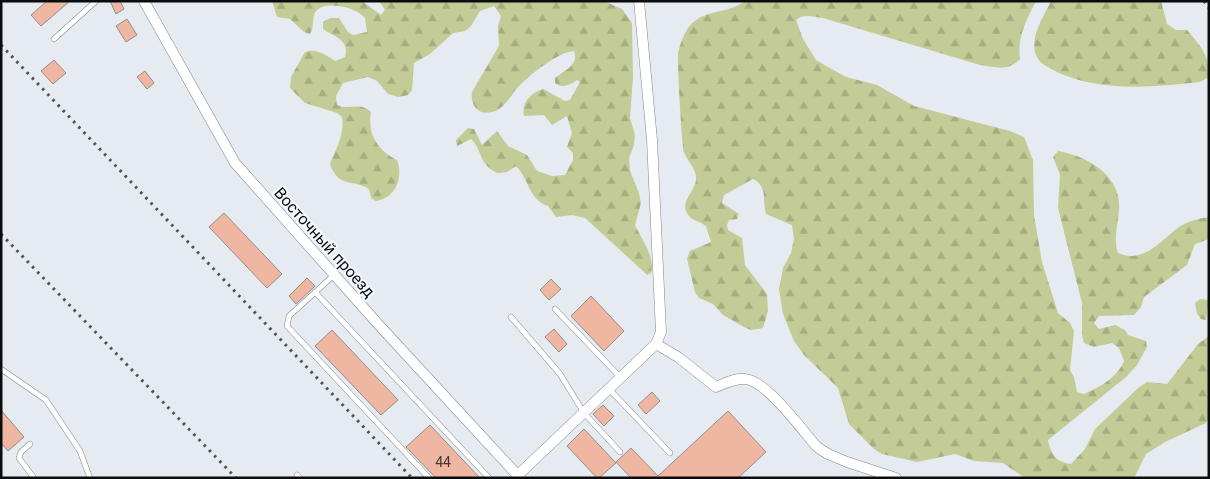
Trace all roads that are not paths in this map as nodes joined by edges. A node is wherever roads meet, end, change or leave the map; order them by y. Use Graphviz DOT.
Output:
graph roads {
  1 [pos="96,1"];
  2 [pos="144,1"];
  3 [pos="639,1"];
  4 [pos="54,39"];
  5 [pos="334,275"];
  6 [pos="315,292"];
  7 [pos="555,309"];
  8 [pos="511,317"];
  9 [pos="656,344"];
  10 [pos="1,369"];
  11 [pos="621,378"];
  12 [pos="609,389"];
  13 [pos="584,413"];
  14 [pos="30,444"];
  15 [pos="620,452"];
  16 [pos="670,453"];
  17 [pos="518,477"];
  18 [pos="34,478"];
  19 [pos="90,478"];
  20 [pos="429,478"];
  21 [pos="489,478"];
  22 [pos="896,478"];
  1 -- 4 [label="lane"];
  2 -- 5 [label="street, Восточный проезд"];
  3 -- 9 [label="street"];
  5 -- 6 [label="lane"];
  5 -- 17 [label="street, Восточный проезд"];
  6 -- 20 [label="lane"];
  6 -- 21 [label="lane"];
  7 -- 11 [label="lane"];
  8 -- 13 [label="lane"];
  9 -- 11 [label="street"];
  9 -- 22 [label="street"];
  10 -- 19 [label="lane"];
  11 -- 12 [label="street"];
  12 -- 13 [label="street"];
  12 -- 16 [label="lane"];
  13 -- 15 [label="lane"];
  13 -- 17 [label="street"];
  14 -- 18 [label="lane"];
}
